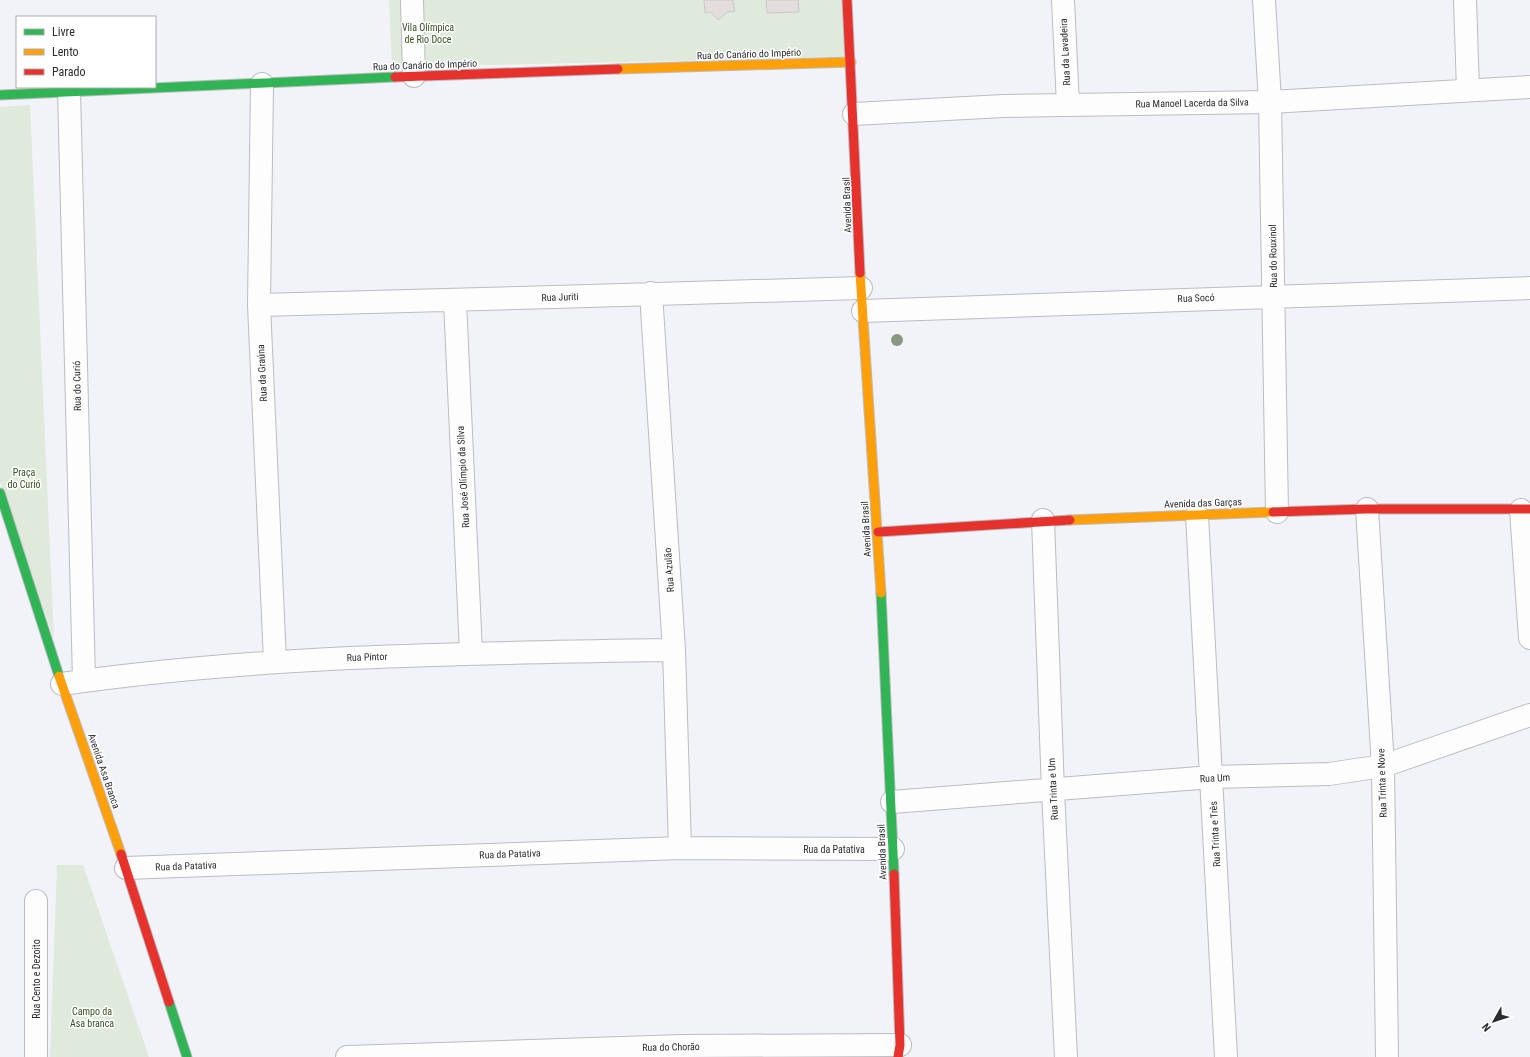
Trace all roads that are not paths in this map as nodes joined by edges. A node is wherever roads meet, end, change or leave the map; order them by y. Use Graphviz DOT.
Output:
graph roads {
  1 [pos="412,0"];
  2 [pos="847,0"];
  3 [pos="1063,0"];
  4 [pos="1264,0"];
  5 [pos="1465,0"];
  6 [pos="851,62"];
  7 [pos="414,76"];
  8 [pos="262,84"];
  9 [pos="1530,87"];
  10 [pos="152,88"];
  11 [pos="156,88"];
  12 [pos="1468,90"];
  13 [pos="69,91"];
  14 [pos="0,94"];
  15 [pos="1270,102"];
  16 [pos="1068,105"];
  17 [pos="854,114"];
  18 [pos="861,288"];
  19 [pos="1530,288"];
  20 [pos="650,293"];
  21 [pos="1273,295"];
  22 [pos="455,302"];
  23 [pos="259,305"];
  24 [pos="863,311"];
  25 [pos="0,494"];
  26 [pos="1367,509"];
  27 [pos="1525,509"];
  28 [pos="1277,512"];
  29 [pos="1197,514"];
  30 [pos="1043,520"];
  31 [pos="878,532"];
  32 [pos="1530,638"];
  33 [pos="674,650"];
  34 [pos="471,653"];
  35 [pos="275,661"];
  36 [pos="84,680"];
  37 [pos="62,684"];
  38 [pos="1530,715"];
  39 [pos="1383,766"];
  40 [pos="1212,777"];
  41 [pos="1053,791"];
  42 [pos="892,802"];
  43 [pos="680,848"];
  44 [pos="893,849"];
  45 [pos="126,868"];
  46 [pos="36,901"];
  47 [pos="899,1051"];
  48 [pos="682,1052"];
  49 [pos="36,1057"];
  50 [pos="187,1057"];
  51 [pos="347,1057"];
  52 [pos="1066,1057"];
  53 [pos="1226,1057"];
  54 [pos="1387,1057"];
  1 -- 7 [label="street"];
  2 -- 6 [label="main road, Avenida Brasil"];
  3 -- 16 [label="street, Rua da Lavadeira"];
  4 -- 15 [label="street, Rua do Rouxinol"];
  5 -- 12 [label="street"];
  6 -- 7 [label="main road, Rua do Canário do Império"];
  6 -- 17 [label="main road, Avenida Brasil"];
  7 -- 8 [label="main road, Rua do Canário do Império"];
  8 -- 11 [label="main road, Rua do Canário do Império"];
  8 -- 23 [label="street, Rua da Graúna"];
  9 -- 12 [label="street, Rua Manoel Lacerda da Silva"];
  10 -- 13 [label="main road, Rua do Canário do Império"];
  12 -- 15 [label="street, Rua Manoel Lacerda da Silva"];
  13 -- 14 [label="main road, Rua do Canário do Império"];
  13 -- 36 [label="street, Rua do Curió"];
  15 -- 16 [label="street, Rua Manoel Lacerda da Silva"];
  15 -- 21 [label="street, Rua do Rouxinol"];
  16 -- 17 [label="street, Rua Manoel Lacerda da Silva"];
  17 -- 18 [label="main road, Avenida Brasil"];
  18 -- 20 [label="street, Rua Juriti"];
  18 -- 24 [label="main road, Avenida Brasil"];
  19 -- 21 [label="street, Rua Socó"];
  20 -- 22 [label="street, Rua Juriti"];
  20 -- 33 [label="street, Rua Azulão"];
  21 -- 24 [label="street, Rua Socó"];
  21 -- 28 [label="street, Rua do Rouxinol"];
  22 -- 23 [label="street, Rua Juriti"];
  22 -- 34 [label="street, Rua José Olímpio da Silva"];
  23 -- 35 [label="street, Rua da Graúna"];
  24 -- 31 [label="main road, Avenida Brasil"];
  25 -- 37 [label="main road, Avenida Asa Branca"];
  26 -- 27 [label="main road, Avenida das Garças"];
  26 -- 28 [label="main road, Avenida das Garças"];
  26 -- 39 [label="street, Rua Trinta e Nove"];
  27 -- 32 [label="street"];
  28 -- 29 [label="main road, Avenida das Garças"];
  29 -- 30 [label="main road, Avenida das Garças"];
  29 -- 40 [label="street, Rua Trinta e Três"];
  30 -- 31 [label="main road, Avenida das Garças"];
  30 -- 41 [label="street, Rua Trinta e Um"];
  31 -- 42 [label="main road, Avenida Brasil"];
  33 -- 34 [label="street, Rua Pintor"];
  33 -- 43 [label="street, Rua Azulão"];
  34 -- 35 [label="street, Rua Pintor"];
  35 -- 36 [label="street, Rua Pintor"];
  36 -- 37 [label="street, Rua Pintor"];
  37 -- 45 [label="main road, Avenida Asa Branca"];
  38 -- 39 [label="street, Rua Um"];
  39 -- 40 [label="street, Rua Um"];
  39 -- 54 [label="street, Rua Trinta e Nove"];
  40 -- 41 [label="street, Rua Um"];
  40 -- 53 [label="street, Rua Trinta e Três"];
  41 -- 42 [label="street, Rua Um"];
  41 -- 52 [label="street, Rua Trinta e Um"];
  42 -- 44 [label="main road, Avenida Brasil"];
  43 -- 44 [label="street, Rua da Patativa"];
  43 -- 45 [label="street, Rua da Patativa"];
  44 -- 47 [label="main road, Avenida Brasil"];
  45 -- 50 [label="main road, Avenida Asa Branca"];
  46 -- 49 [label="street, Rua Cento e Dezoito"];
  47 -- 48 [label="street, Rua do Chorão"];
  48 -- 51 [label="street, Rua do Chorão"];
}
